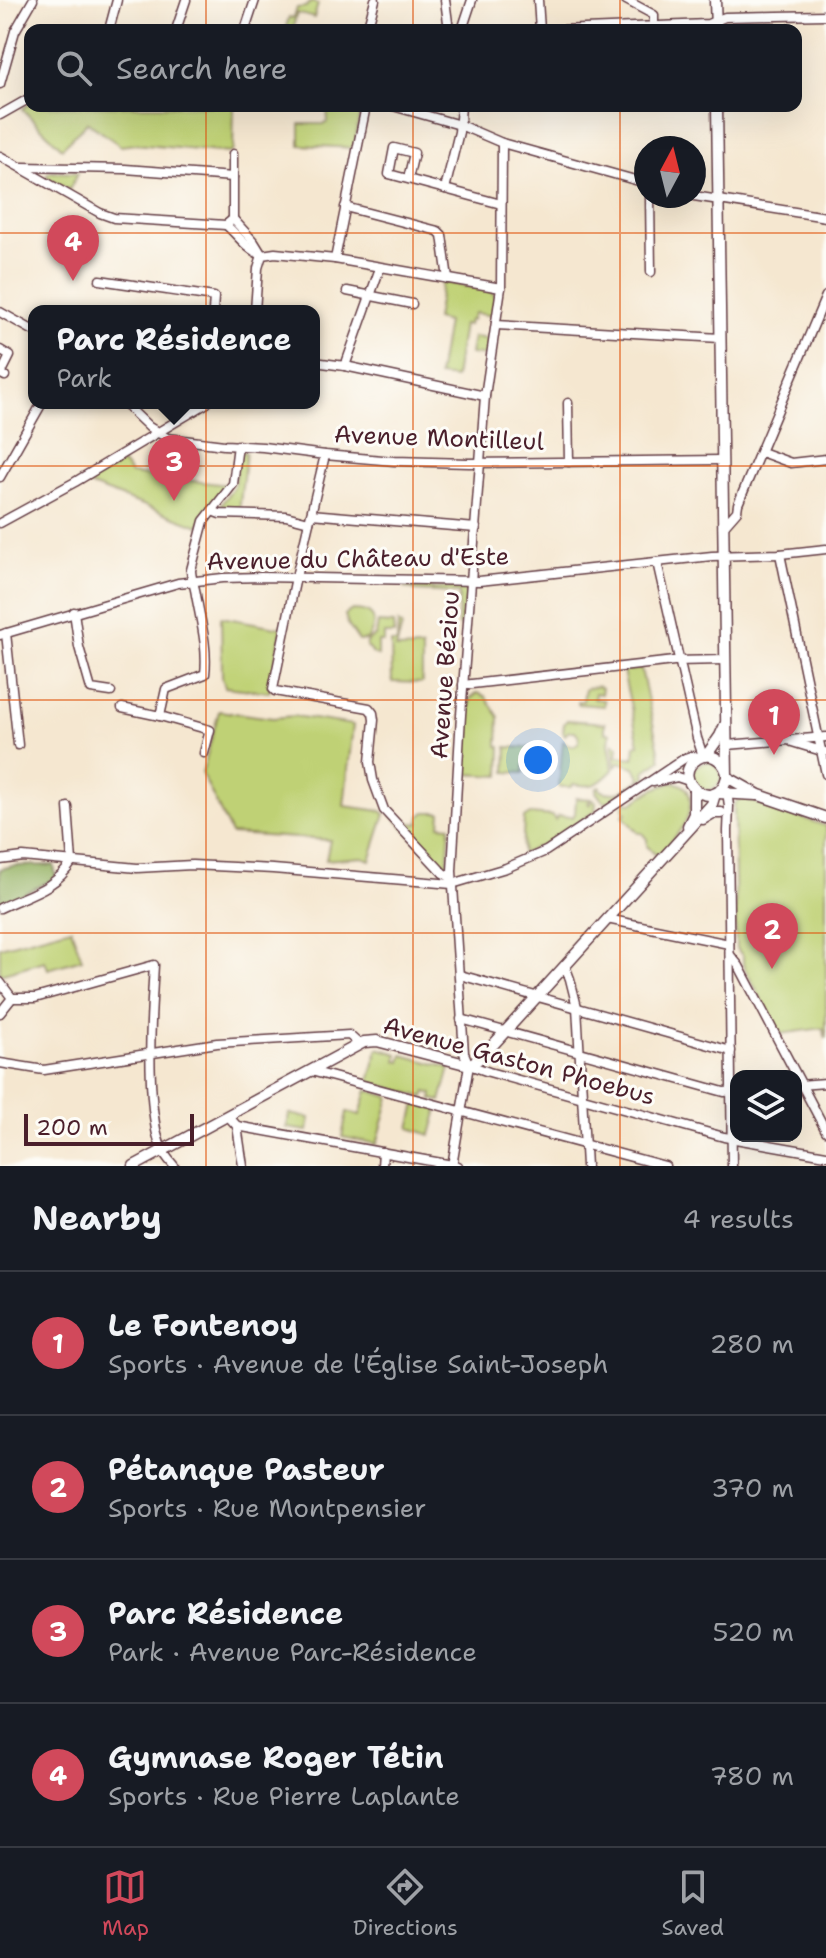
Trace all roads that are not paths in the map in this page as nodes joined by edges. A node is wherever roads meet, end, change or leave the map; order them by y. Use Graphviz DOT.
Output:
graph roads {
  1 [pos="33,0"];
  2 [pos="117,0"];
  3 [pos="186,0"];
  4 [pos="255,0"];
  5 [pos="375,0"];
  6 [pos="445,0"];
  7 [pos="472,0"];
  8 [pos="538,0"];
  9 [pos="626,0"];
  10 [pos="715,0"];
  11 [pos="826,15"];
  12 [pos="111,24"];
  13 [pos="178,24"];
  14 [pos="247,24"];
  15 [pos="369,24"];
  16 [pos="448,24"];
  17 [pos="464,24"];
  18 [pos="540,24"];
  19 [pos="656,24"];
  20 [pos="716,24"];
  21 [pos="718,24"];
  22 [pos="0,84"];
  23 [pos="24,101"];
  24 [pos="365,112"];
  25 [pos="414,112"];
  26 [pos="461,112"];
  27 [pos="717,112"];
  28 [pos="0,115"];
  29 [pos="460,125"];
  30 [pos="502,143"];
  31 [pos="233,154"];
  32 [pos="0,156"];
  33 [pos="20,167"];
  34 [pos="233,177"];
  35 [pos="408,179"];
  36 [pos="634,180"];
  37 [pos="445,189"];
  38 [pos="706,198"];
  39 [pos="718,200"];
  40 [pos="501,204"];
  41 [pos="345,207"];
  42 [pos="650,208"];
  43 [pos="826,217"];
  44 [pos="229,222"];
  45 [pos="262,255"];
  46 [pos="335,259"];
  47 [pos="380,268"];
  48 [pos="651,272"];
  49 [pos="448,279"];
  50 [pos="100,280"];
  51 [pos="501,288"];
  52 [pos="347,291"];
  53 [pos="826,296"];
  54 [pos="370,297"];
  55 [pos="412,304"];
  56 [pos="213,305"];
  57 [pos="255,305"];
  58 [pos="824,308"];
  59 [pos="1,314"];
  60 [pos="496,325"];
  61 [pos="28,328"];
  62 [pos="720,338"];
  63 [pos="0,350"];
  64 [pos="320,363"];
  65 [pos="345,366"];
  66 [pos="5,376"];
  67 [pos="485,396"];
  68 [pos="568,403"];
  69 [pos="39,409"];
  70 [pos="131,409"];
  71 [pos="197,409"];
  72 [pos="157,433"];
  73 [pos="238,445"];
  74 [pos="761,452"];
  75 [pos="325,455"];
  76 [pos="826,459"];
  77 [pos="722,460"];
  78 [pos="569,462"];
  79 [pos="480,463"];
  80 [pos="0,477"];
  81 [pos="722,504"];
  82 [pos="738,504"];
  83 [pos="212,511"];
  84 [pos="310,518"];
  85 [pos="1,521"];
  86 [pos="476,528"];
  87 [pos="723,528"];
  88 [pos="826,549"];
  89 [pos="780,554"];
  90 [pos="723,555"];
  91 [pos="657,562"];
  92 [pos="296,577"];
  93 [pos="193,581"];
  94 [pos="472,582"];
  95 [pos="74,612"];
  96 [pos="3,634"];
  97 [pos="725,660"];
  98 [pos="679,661"];
  99 [pos="463,685"];
  100 [pos="111,692"];
  101 [pos="122,708"];
  102 [pos="160,716"];
  103 [pos="726,723"];
  104 [pos="822,738"];
  105 [pos="788,741"];
  106 [pos="18,745"];
  107 [pos="727,745"];
  108 [pos="824,752"];
  109 [pos="204,753"];
  110 [pos="704,756"];
  111 [pos="826,774"];
  112 [pos="648,783"];
  113 [pos="694,788"];
  114 [pos="721,788"];
  115 [pos="759,795"];
  116 [pos="68,807"];
  117 [pos="721,813"];
  118 [pos="826,818"];
  119 [pos="694,824"];
  120 [pos="728,831"];
  121 [pos="684,835"];
  122 [pos="0,860"];
  123 [pos="72,862"];
  124 [pos="452,878"];
  125 [pos="0,908"];
  126 [pos="607,919"];
  127 [pos="729,944"];
  128 [pos="730,955"];
  129 [pos="565,966"];
  130 [pos="460,975"];
  131 [pos="0,982"];
  132 [pos="537,996"];
  133 [pos="12,998"];
  134 [pos="577,1007"];
  135 [pos="0,1013"];
  136 [pos="461,1019"];
  137 [pos="505,1031"];
  138 [pos="359,1044"];
  139 [pos="731,1051"];
  140 [pos="579,1052"];
  141 [pos="149,1054"];
  142 [pos="0,1063"];
  143 [pos="469,1065"];
  144 [pos="310,1070"];
  145 [pos="732,1070"];
  146 [pos="791,1070"];
  147 [pos="826,1083"];
  148 [pos="802,1085"];
  149 [pos="730,1092"];
  150 [pos="802,1092"];
  151 [pos="581,1098"];
  152 [pos="462,1111"];
  153 [pos="228,1116"];
  154 [pos="237,1126"];
  155 [pos="826,1131"];
  156 [pos="730,1138"];
  157 [pos="731,1142"];
  158 [pos="753,1142"];
  159 [pos="585,1143"];
  160 [pos="162,1151"];
  161 [pos="383,1152"];
  162 [pos="826,1155"];
  163 [pos="134,1166"];
  164 [pos="174,1166"];
  165 [pos="243,1166"];
  166 [pos="382,1166"];
  167 [pos="454,1166"];
  168 [pos="586,1166"];
  169 [pos="665,1166"];
  170 [pos="732,1166"];
  1 -- 22 [label="street"];
  2 -- 12 [label="street"];
  3 -- 13 [label="street"];
  4 -- 14 [label="street"];
  5 -- 15 [label="street"];
  6 -- 16 [label="street"];
  7 -- 17 [label="street"];
  8 -- 18 [label="street"];
  9 -- 19 [label="street"];
  10 -- 20 [label="main road"];
  11 -- 21 [label="street"];
  23 -- 28 [label="street"];
  24 -- 41 [label="street"];
  25 -- 29 [label="street"];
  26 -- 29 [label="street"];
  27 -- 39 [label="main road"];
  29 -- 30 [label="street"];
  29 -- 37 [label="street"];
  30 -- 36 [label="street"];
  30 -- 40 [label="street, Avenue Béziou"];
  31 -- 34 [label="street"];
  32 -- 33 [label="street"];
  33 -- 34 [label="street"];
  33 -- 44 [label="street"];
  34 -- 44 [label="street"];
  35 -- 37 [label="street"];
  37 -- 40 [label="street"];
  38 -- 39 [label="street"];
  39 -- 43 [label="street"];
  39 -- 62 [label="main road"];
  40 -- 51 [label="street, Avenue Béziou"];
  41 -- 46 [label="street"];
  41 -- 49 [label="street"];
  42 -- 48 [label="street"];
  44 -- 45 [label="street"];
  45 -- 46 [label="street"];
  45 -- 57 [label="street"];
  46 -- 47 [label="street"];
  47 -- 49 [label="street"];
  47 -- 54 [label="street"];
  49 -- 51 [label="street"];
  50 -- 56 [label="street"];
  51 -- 60 [label="street, Avenue Béziou"];
  52 -- 54 [label="street"];
  53 -- 58 [label="street"];
  54 -- 55 [label="street"];
  54 -- 65 [label="street"];
  58 -- 74 [label="street"];
  59 -- 61 [label="street"];
  60 -- 62 [label="street"];
  60 -- 67 [label="street, Avenue Béziou"];
  62 -- 77 [label="main road"];
  63 -- 66 [label="street"];
  64 -- 65 [label="street"];
  65 -- 67 [label="street"];
  67 -- 79 [label="street, Avenue Béziou"];
  68 -- 78 [label="street"];
  69 -- 80 [label="street"];
  70 -- 72 [label="street"];
  71 -- 72 [label="street"];
  72 -- 73 [label="street, Avenue Montilleul"];
  72 -- 85 [label="street"];
  73 -- 75 [label="street, Avenue Montilleul"];
  73 -- 83 [label="street"];
  74 -- 76 [label="street"];
  74 -- 82 [label="street"];
  75 -- 79 [label="street, Avenue Montilleul"];
  75 -- 84 [label="street"];
  77 -- 78 [label="street, Avenue Montilleul"];
  77 -- 81 [label="main road"];
  78 -- 79 [label="street, Avenue Montilleul"];
  79 -- 86 [label="street, Avenue Béziou"];
  81 -- 82 [label="street"];
  81 -- 87 [label="main road"];
  82 -- 87 [label="street"];
  83 -- 84 [label="street"];
  83 -- 93 [label="street"];
  84 -- 86 [label="street"];
  84 -- 92 [label="street"];
  86 -- 94 [label="street, Avenue Béziou"];
  87 -- 90 [label="main road"];
  88 -- 89 [label="street, Avenue du Château d'Este"];
  89 -- 90 [label="street, Avenue du Château d'Este"];
  89 -- 104 [label="street"];
  90 -- 91 [label="street, Avenue du Château d'Este"];
  90 -- 97 [label="main road"];
  91 -- 94 [label="street, Avenue du Château d'Este"];
  91 -- 98 [label="street"];
  92 -- 93 [label="street, Avenue du Château d'Este"];
  92 -- 94 [label="street, Avenue du Château d'Este"];
  92 -- 124 [label="street"];
  93 -- 95 [label="street, Avenue du Château d'Este"];
  93 -- 102 [label="street"];
  94 -- 99 [label="street, Avenue Béziou"];
  95 -- 96 [label="street, Avenue du Château d'Este"];
  95 -- 100 [label="street"];
  96 -- 106 [label="street"];
  97 -- 98 [label="street"];
  97 -- 103 [label="main road"];
  98 -- 99 [label="street"];
  98 -- 110 [label="street"];
  99 -- 124 [label="street, Avenue Béziou"];
  101 -- 102 [label="street"];
  102 -- 109 [label="street"];
  103 -- 107 [label="main road"];
  103 -- 110 [label="main road"];
  104 -- 105 [label="street"];
  104 -- 108 [label="street"];
  105 -- 107 [label="street"];
  105 -- 108 [label="street"];
  107 -- 114 [label="main road"];
  108 -- 111 [label="street"];
  110 -- 112 [label="street"];
  110 -- 113 [label="main road"];
  110 -- 114 [label="main road"];
  112 -- 113 [label="street"];
  112 -- 124 [label="street"];
  113 -- 114 [label="main road"];
  113 -- 121 [label="main road"];
  114 -- 115 [label="main road"];
  114 -- 115 [label="main road"];
  114 -- 117 [label="street"];
  114 -- 119 [label="main road"];
  114 -- 120 [label="street"];
  115 -- 118 [label="main road"];
  116 -- 123 [label="street"];
  117 -- 119 [label="main road"];
  117 -- 120 [label="street"];
  119 -- 121 [label="main road"];
  120 -- 127 [label="street"];
  121 -- 126 [label="main road"];
  122 -- 123 [label="street"];
  123 -- 124 [label="street"];
  123 -- 125 [label="street"];
  124 -- 130 [label="street, Avenue Béziou"];
  126 -- 127 [label="street"];
  126 -- 129 [label="main road"];
  127 -- 128 [label="street"];
  128 -- 139 [label="street"];
  128 -- 146 [label="street"];
  129 -- 132 [label="main road"];
  129 -- 134 [label="street"];
  130 -- 132 [label="street"];
  130 -- 136 [label="street, Avenue Béziou"];
  131 -- 133 [label="street"];
  132 -- 134 [label="street"];
  132 -- 137 [label="main road"];
  133 -- 135 [label="street"];
  133 -- 141 [label="street"];
  134 -- 139 [label="street"];
  134 -- 140 [label="street"];
  136 -- 137 [label="street"];
  136 -- 143 [label="street, Avenue Béziou"];
  137 -- 140 [label="street"];
  137 -- 143 [label="main road"];
  138 -- 141 [label="street"];
  138 -- 143 [label="main road, Avenue Gaston Phoebus"];
  138 -- 144 [label="main road, Avenue Gaston Phoebus"];
  139 -- 145 [label="street"];
  140 -- 149 [label="street"];
  140 -- 151 [label="street"];
  141 -- 142 [label="street"];
  141 -- 160 [label="street"];
  143 -- 151 [label="street, Avenue Gaston Phoebus"];
  143 -- 152 [label="street, Avenue Béziou"];
  144 -- 152 [label="street"];
  144 -- 153 [label="main road, Avenue Gaston Phoebus"];
  147 -- 148 [label="street"];
  150 -- 155 [label="street"];
  151 -- 156 [label="street, Avenue Gaston Phoebus"];
  151 -- 159 [label="street"];
  152 -- 159 [label="street"];
  152 -- 167 [label="street, Avenue Béziou"];
  153 -- 154 [label="street"];
  153 -- 160 [label="main road, Avenue Gaston Phoebus"];
  154 -- 161 [label="street"];
  154 -- 165 [label="street"];
  157 -- 170 [label="street"];
  158 -- 162 [label="street, Avenue Gaston Phoebus"];
  159 -- 168 [label="street"];
  159 -- 169 [label="street"];
  160 -- 163 [label="main road, Avenue Gaston Phoebus"];
  160 -- 164 [label="street"];
  161 -- 166 [label="street"];
  161 -- 167 [label="street"];
}
